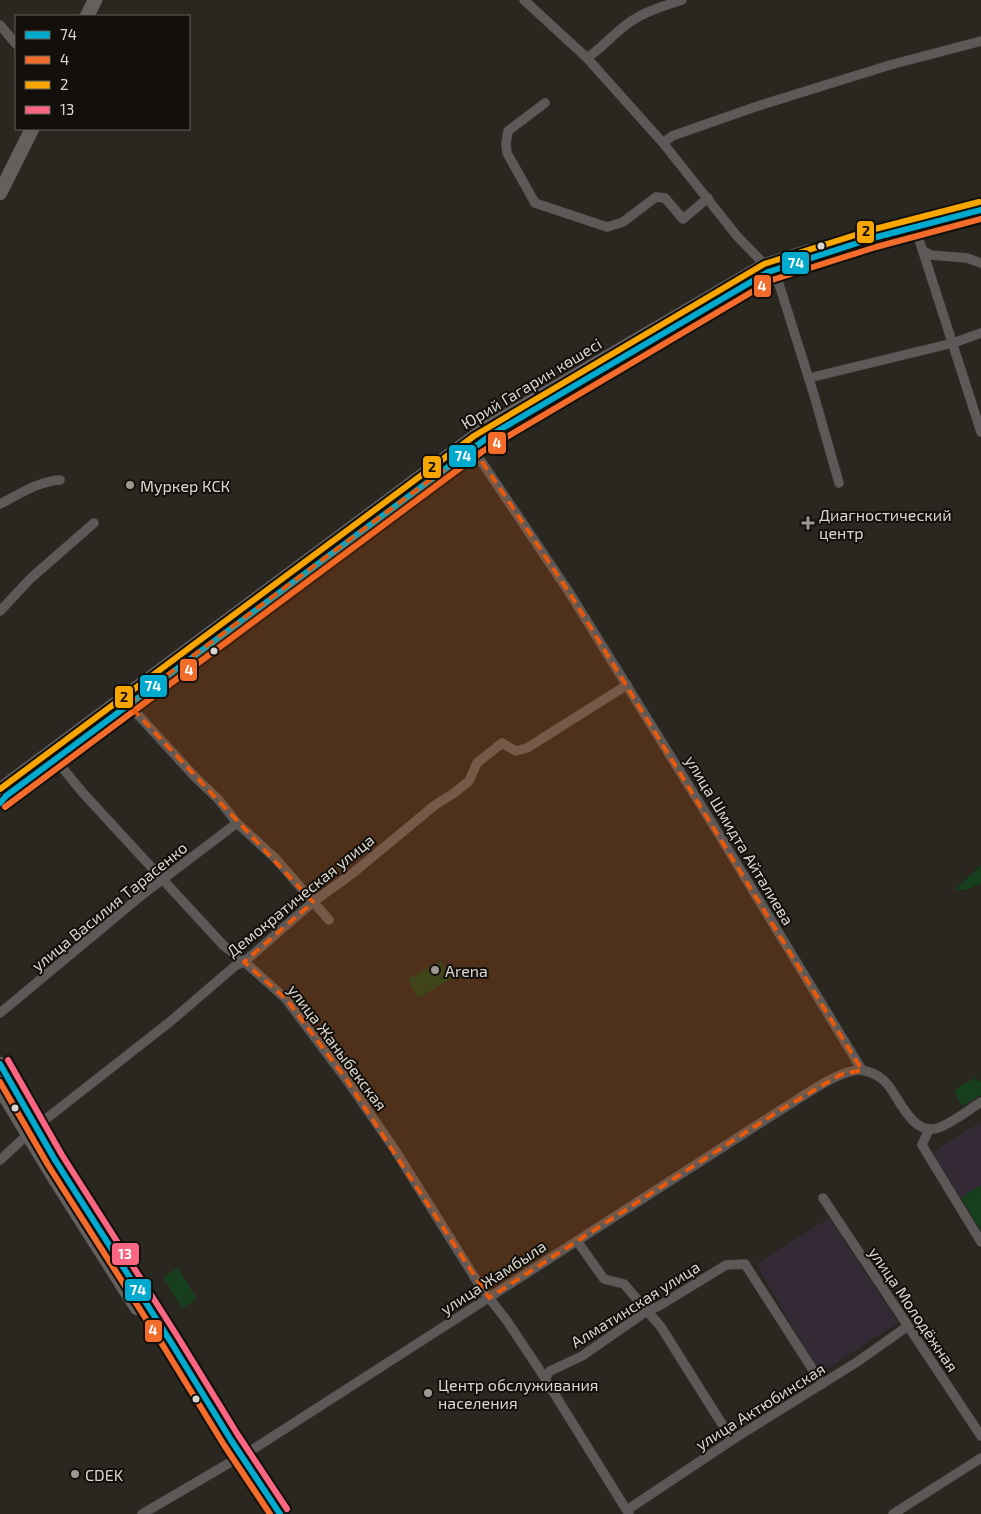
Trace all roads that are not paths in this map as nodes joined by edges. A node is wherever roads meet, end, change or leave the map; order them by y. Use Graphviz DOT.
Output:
graph roads {
  1 [pos="95,0"];
  2 [pos="524,0"];
  3 [pos="682,0"];
  4 [pos="88,15"];
  5 [pos="0,25"];
  6 [pos="981,41"];
  7 [pos="15,43"];
  8 [pos="587,58"];
  9 [pos="545,103"];
  10 [pos="32,130"];
  11 [pos="663,142"];
  12 [pos="0,193"];
  13 [pos="708,198"];
  14 [pos="981,202"];
  15 [pos="981,210"];
  16 [pos="915,227"];
  17 [pos="923,251"];
  18 [pos="981,262"];
  19 [pos="766,268"];
  20 [pos="981,333"];
  21 [pos="954,343"];
  22 [pos="809,378"];
  23 [pos="981,432"];
  24 [pos="470,444"];
  25 [pos="60,480"];
  26 [pos="839,483"];
  27 [pos="0,504"];
  28 [pos="94,523"];
  29 [pos="0,611"];
  30 [pos="626,685"];
  31 [pos="128,704"];
  32 [pos="53,755"];
  33 [pos="1,797"];
  34 [pos="237,822"];
  35 [pos="164,879"];
  36 [pos="313,902"];
  37 [pos="329,920"];
  38 [pos="244,962"];
  39 [pos="0,1013"];
  40 [pos="0,1064"];
  41 [pos="862,1070"];
  42 [pos="0,1088"];
  43 [pos="981,1102"];
  44 [pos="929,1129"];
  45 [pos="32,1131"];
  46 [pos="0,1160"];
  47 [pos="822,1198"];
  48 [pos="577,1241"];
  49 [pos="981,1242"];
  50 [pos="489,1298"];
  51 [pos="647,1311"];
  52 [pos="908,1326"];
  53 [pos="544,1378"];
  54 [pos="822,1384"];
  55 [pos="981,1436"];
  56 [pos="732,1440"];
  57 [pos="237,1457"];
  58 [pos="981,1458"];
  59 [pos="628,1512"];
  60 [pos="142,1514"];
  61 [pos="270,1514"];
  62 [pos="280,1514"];
  63 [pos="893,1514"];
  1 -- 4 [label="highway"];
  2 -- 8 [label="street"];
  3 -- 8 [label="street"];
  5 -- 7 [label="street"];
  6 -- 11 [label="street"];
  8 -- 11 [label="street"];
  9 -- 13 [label="street"];
  10 -- 12 [label="highway"];
  11 -- 13 [label="street"];
  13 -- 19 [label="street"];
  14 -- 19 [label="main road, Юрий Гагарин көшесі"];
  15 -- 16 [label="main road, Юрий Гагарин көшесі"];
  16 -- 17 [label="street"];
  16 -- 19 [label="main road, Юрий Гагарин көшесі"];
  17 -- 18 [label="street"];
  17 -- 21 [label="street"];
  19 -- 22 [label="street"];
  19 -- 24 [label="main road, Юрий Гагарин көшесі"];
  20 -- 21 [label="street"];
  21 -- 22 [label="street"];
  21 -- 23 [label="street"];
  22 -- 26 [label="street"];
  24 -- 30 [label="street, улица Шмидта Айталиева"];
  24 -- 31 [label="main road, Юрий Гагарин көшесі"];
  24 -- 32 [label="main road, Юрий Гагарин көшесі"];
  25 -- 27 [label="street"];
  28 -- 29 [label="street"];
  30 -- 36 [label="street, Демократическая улица"];
  30 -- 41 [label="street, улица Шмидта Айталиева"];
  31 -- 32 [label="main road, Юрий Гагарин көшесі"];
  31 -- 34 [label="street"];
  32 -- 33 [label="main road, Юрий Гагарин көшесі"];
  32 -- 35 [label="street, улица Жаныбекская"];
  34 -- 35 [label="street, улица Василия Тарасенко"];
  34 -- 36 [label="street"];
  35 -- 38 [label="street, улица Жаныбекская"];
  35 -- 39 [label="street, улица Василия Тарасенко"];
  36 -- 37 [label="street"];
  36 -- 38 [label="street, Демократическая улица"];
  38 -- 45 [label="street, Демократическая улица"];
  38 -- 50 [label="street, улица Жаныбекская"];
  40 -- 45 [label="highway"];
  41 -- 44 [label="street"];
  41 -- 48 [label="street, улица Жамбыла"];
  42 -- 45 [label="highway"];
  43 -- 44 [label="street"];
  44 -- 49 [label="street"];
  45 -- 46 [label="street, Демократическая улица"];
  45 -- 57 [label="highway"];
  47 -- 52 [label="street, улица Молодёжная"];
  48 -- 50 [label="street, улица Жамбыла"];
  48 -- 51 [label="street"];
  50 -- 53 [label="street, улица Жаныбекская"];
  50 -- 57 [label="street, улица Жамбыла"];
  51 -- 53 [label="street, Алматинская улица"];
  51 -- 54 [label="street, Алматинская улица"];
  51 -- 56 [label="street"];
  52 -- 54 [label="street, улица Актюбинская"];
  52 -- 55 [label="street, улица Молодёжная"];
  53 -- 59 [label="street, улица Жаныбекская"];
  54 -- 56 [label="street, улица Актюбинская"];
  56 -- 59 [label="street, улица Актюбинская"];
  57 -- 60 [label="street, улица Жамбыла"];
  57 -- 61 [label="highway"];
  57 -- 62 [label="highway"];
  58 -- 63 [label="street"];
}
